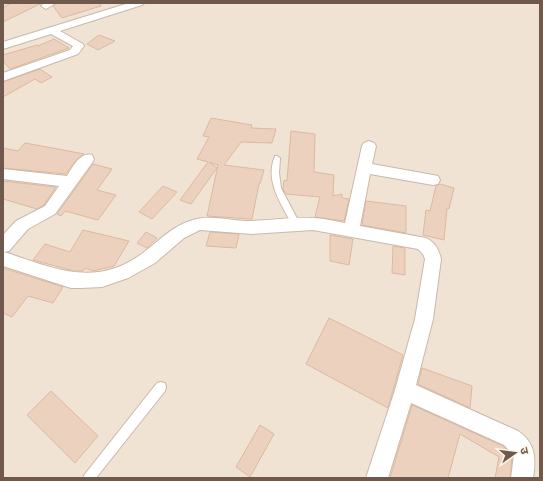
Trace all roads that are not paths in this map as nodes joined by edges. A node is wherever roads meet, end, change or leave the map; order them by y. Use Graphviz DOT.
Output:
graph roads {
  1 [pos="139,3"];
  2 [pos="52,30"];
  3 [pos="3,46"];
  4 [pos="3,77"];
  5 [pos="369,146"];
  6 [pos="277,158"];
  7 [pos="87,159"];
  8 [pos="364,168"];
  9 [pos="3,174"];
  10 [pos="433,180"];
  11 [pos="71,182"];
  12 [pos="296,224"];
  13 [pos="351,231"];
  14 [pos="3,246"];
  15 [pos="3,259"];
  16 [pos="161,387"];
  17 [pos="405,390"];
  18 [pos="89,478"];
  19 [pos="377,478"];
  20 [pos="522,478"];
  1 -- 2 [label="street"];
  2 -- 3 [label="street"];
  2 -- 4 [label="street"];
  5 -- 8 [label="street"];
  6 -- 12 [label="lane"];
  7 -- 11 [label="street"];
  8 -- 10 [label="street"];
  8 -- 13 [label="street"];
  9 -- 11 [label="street"];
  11 -- 14 [label="street"];
  12 -- 13 [label="street"];
  12 -- 15 [label="street"];
  13 -- 17 [label="street"];
  16 -- 18 [label="lane"];
  17 -- 19 [label="street"];
  17 -- 20 [label="street"];
}
